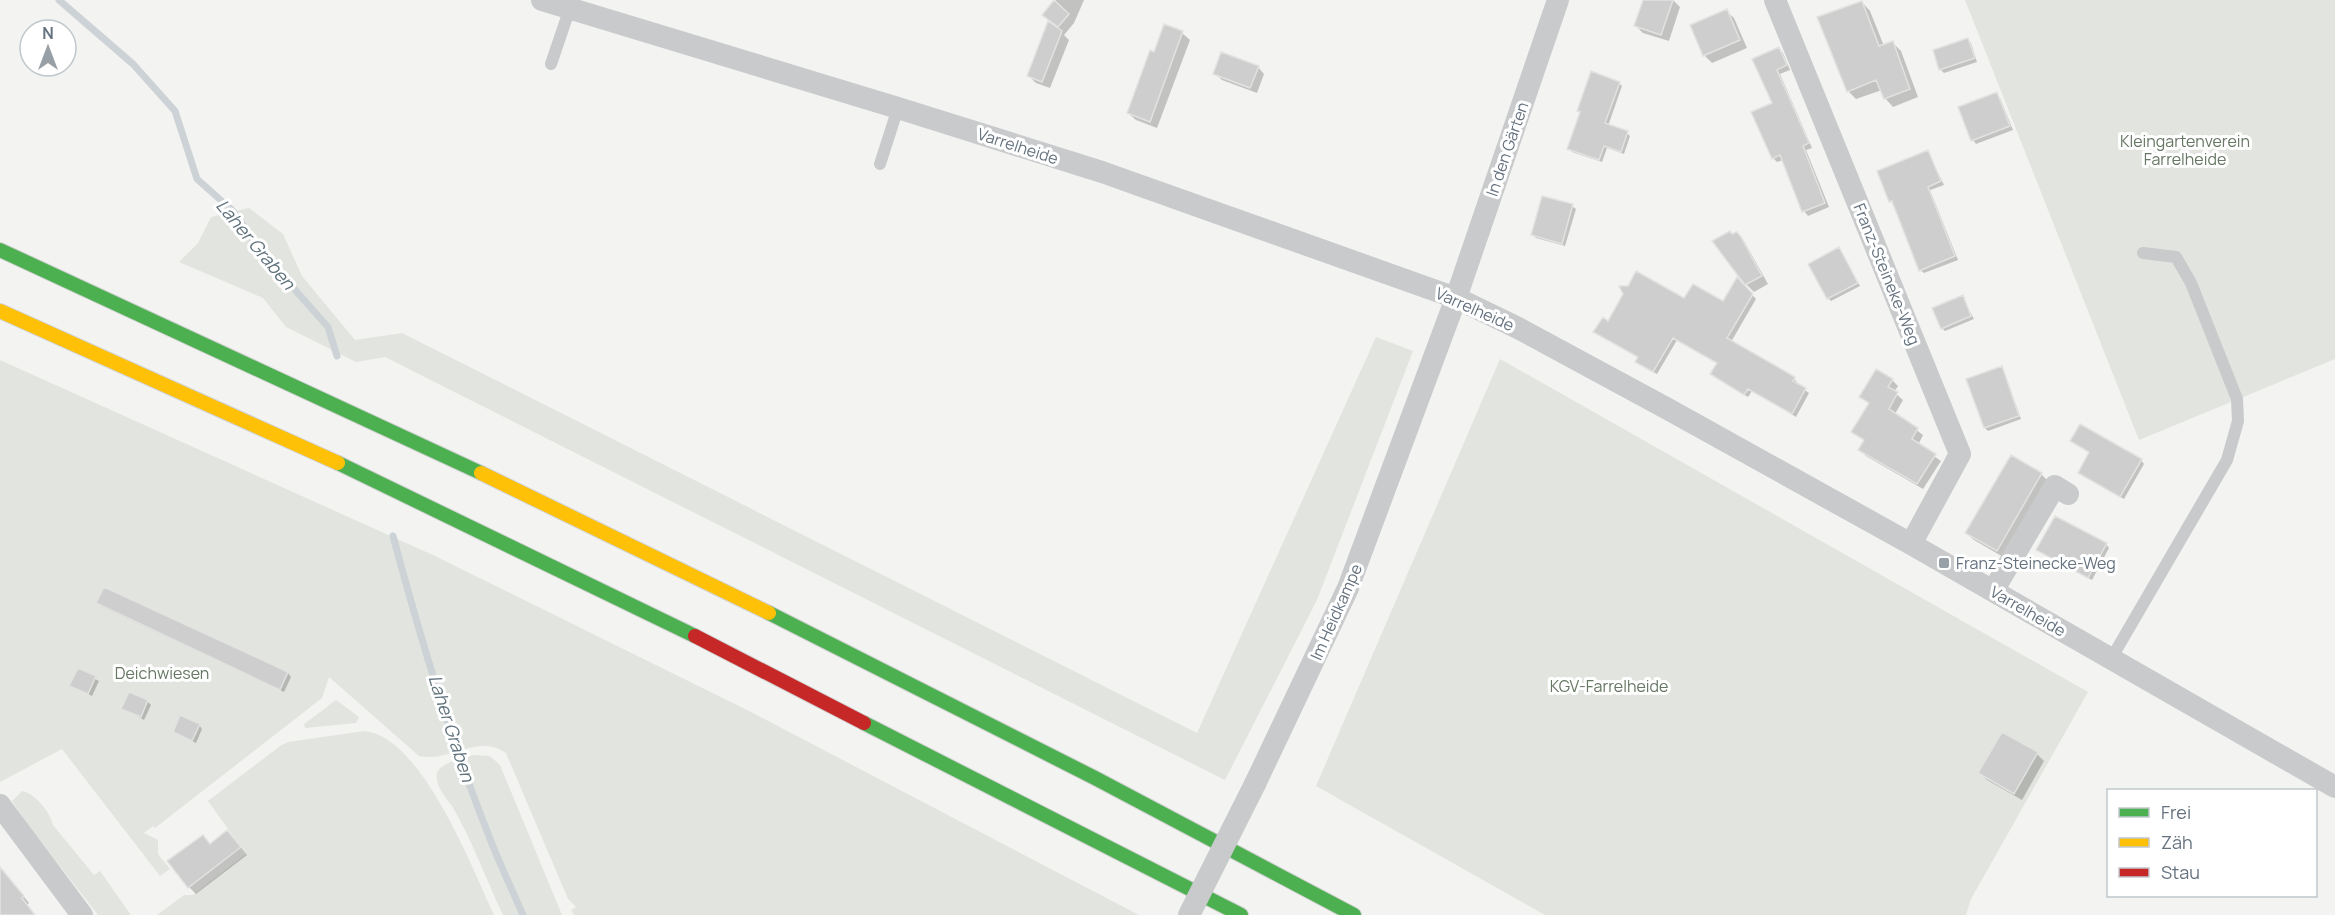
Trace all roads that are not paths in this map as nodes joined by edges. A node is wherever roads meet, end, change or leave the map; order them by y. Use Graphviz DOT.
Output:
graph roads {
  1 [pos="542,0"];
  2 [pos="1558,0"];
  3 [pos="1775,0"];
  4 [pos="570,8"];
  5 [pos="551,64"];
  6 [pos="898,108"];
  7 [pos="880,164"];
  8 [pos="0,250"];
  9 [pos="2143,253"];
  10 [pos="1456,298"];
  11 [pos="0,311"];
  12 [pos="2068,494"];
  13 [pos="1911,544"];
  14 [pos="1993,591"];
  15 [pos="2111,659"];
  16 [pos="2335,787"];
  17 [pos="0,805"];
  18 [pos="1180,882"];
  19 [pos="82,915"];
  20 [pos="1190,915"];
  21 [pos="1216,915"];
  22 [pos="1241,915"];
  23 [pos="1354,915"];
  1 -- 4 [label="street, Varrelheide"];
  2 -- 10 [label="street, In den Gärten"];
  3 -- 13 [label="street, Franz-Steineke-Weg"];
  4 -- 5 [label="lane"];
  4 -- 6 [label="street, Varrelheide"];
  6 -- 7 [label="lane"];
  6 -- 10 [label="street, Varrelheide"];
  8 -- 23 [label="highway"];
  9 -- 15 [label="lane"];
  10 -- 13 [label="street, Varrelheide"];
  10 -- 20 [label="street, Im Heidkampe, bridge"];
  11 -- 18 [label="highway"];
  12 -- 14 [label="street"];
  13 -- 14 [label="street, Varrelheide"];
  14 -- 15 [label="street, Varrelheide"];
  15 -- 16 [label="street, Varrelheide"];
  17 -- 19 [label="street"];
  18 -- 21 [label="highway"];
  18 -- 22 [label="highway"];
}
